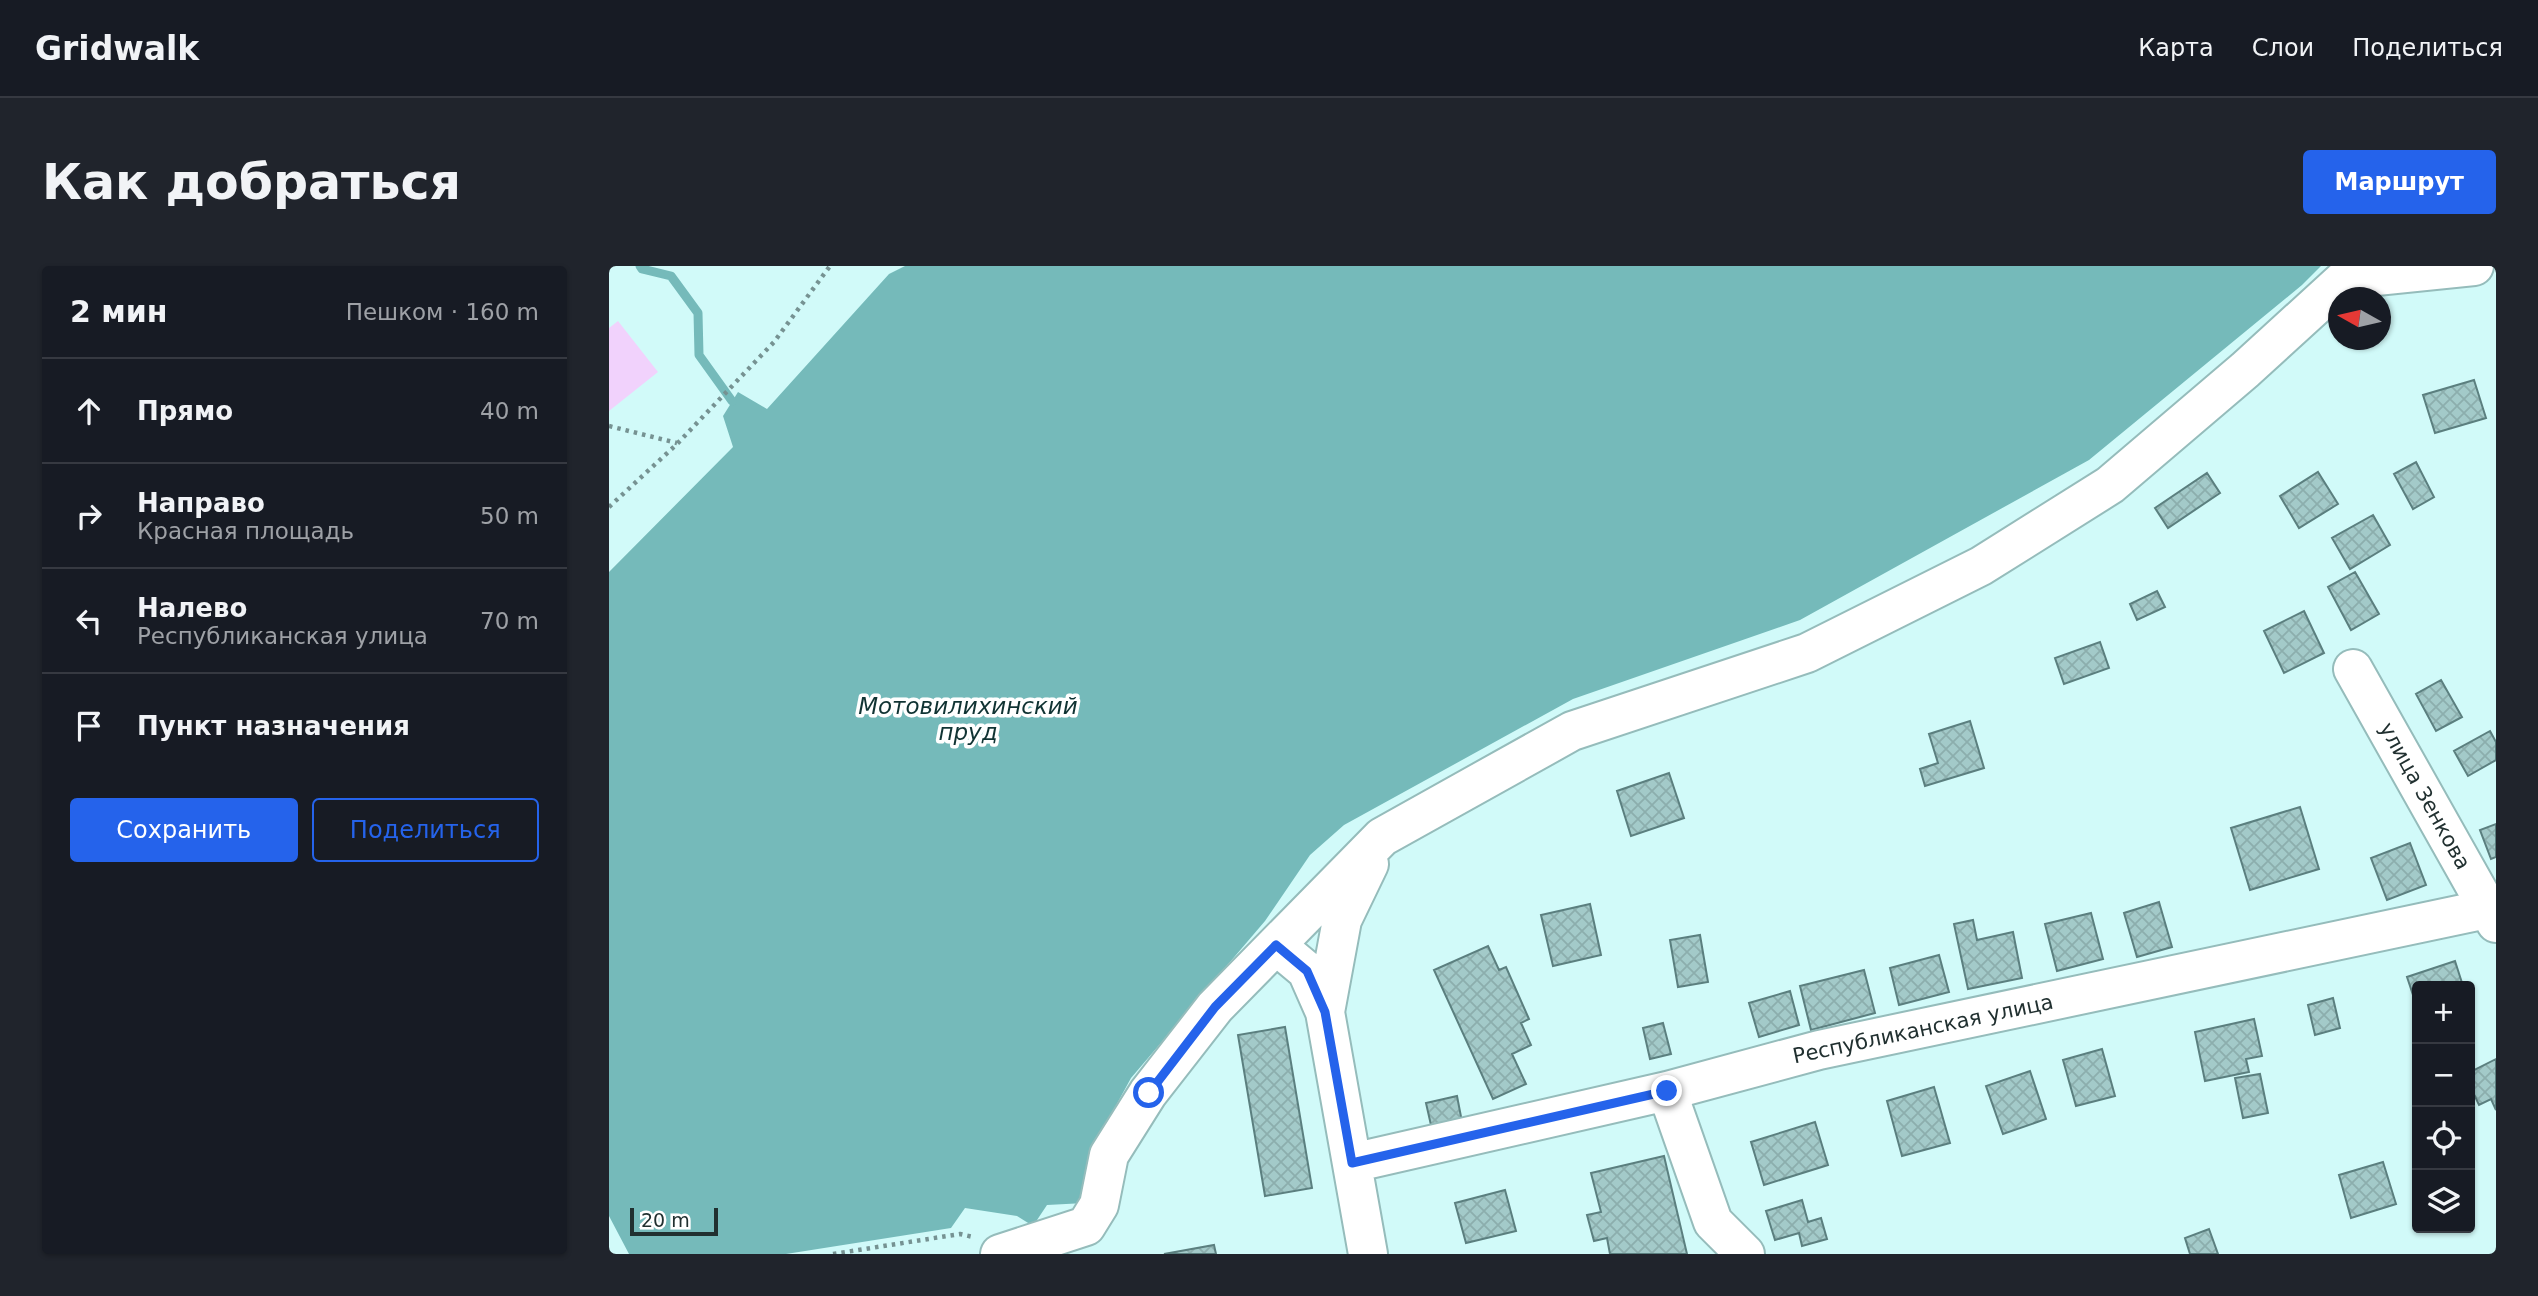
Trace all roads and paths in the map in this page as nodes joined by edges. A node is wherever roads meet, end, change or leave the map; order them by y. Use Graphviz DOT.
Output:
graph roads {
  1 [pos="830,266"];
  2 [pos="2474,266"];
  3 [pos="2353,272"];
  4 [pos="609,426"];
  5 [pos="677,444"];
  6 [pos="609,508"];
  7 [pos="2353,669"];
  8 [pos="1382,836"];
  9 [pos="2494,913"];
  10 [pos="1276,945"];
  11 [pos="1325,1012"];
  12 [pos="1667,1091"];
  13 [pos="1352,1163"];
  14 [pos="987,1246"];
  15 [pos="833,1254"];
  16 [pos="1368,1254"];
  17 [pos="1745,1254"];
  1 -- 5 [label="path"];
  2 -- 3 [label="street"];
  3 -- 8 [label="street"];
  4 -- 5 [label="path"];
  5 -- 6 [label="path"];
  7 -- 9 [label="street, улица Зенкова"];
  8 -- 10 [label="street"];
  8 -- 11 [label="street"];
  9 -- 12 [label="street, Республиканская улица"];
  10 -- 11 [label="street"];
  10 -- 14 [label="street"];
  11 -- 13 [label="street"];
  12 -- 13 [label="street, Республиканская улица"];
  12 -- 17 [label="street"];
  13 -- 16 [label="street"];
  14 -- 15 [label="path"];
}
